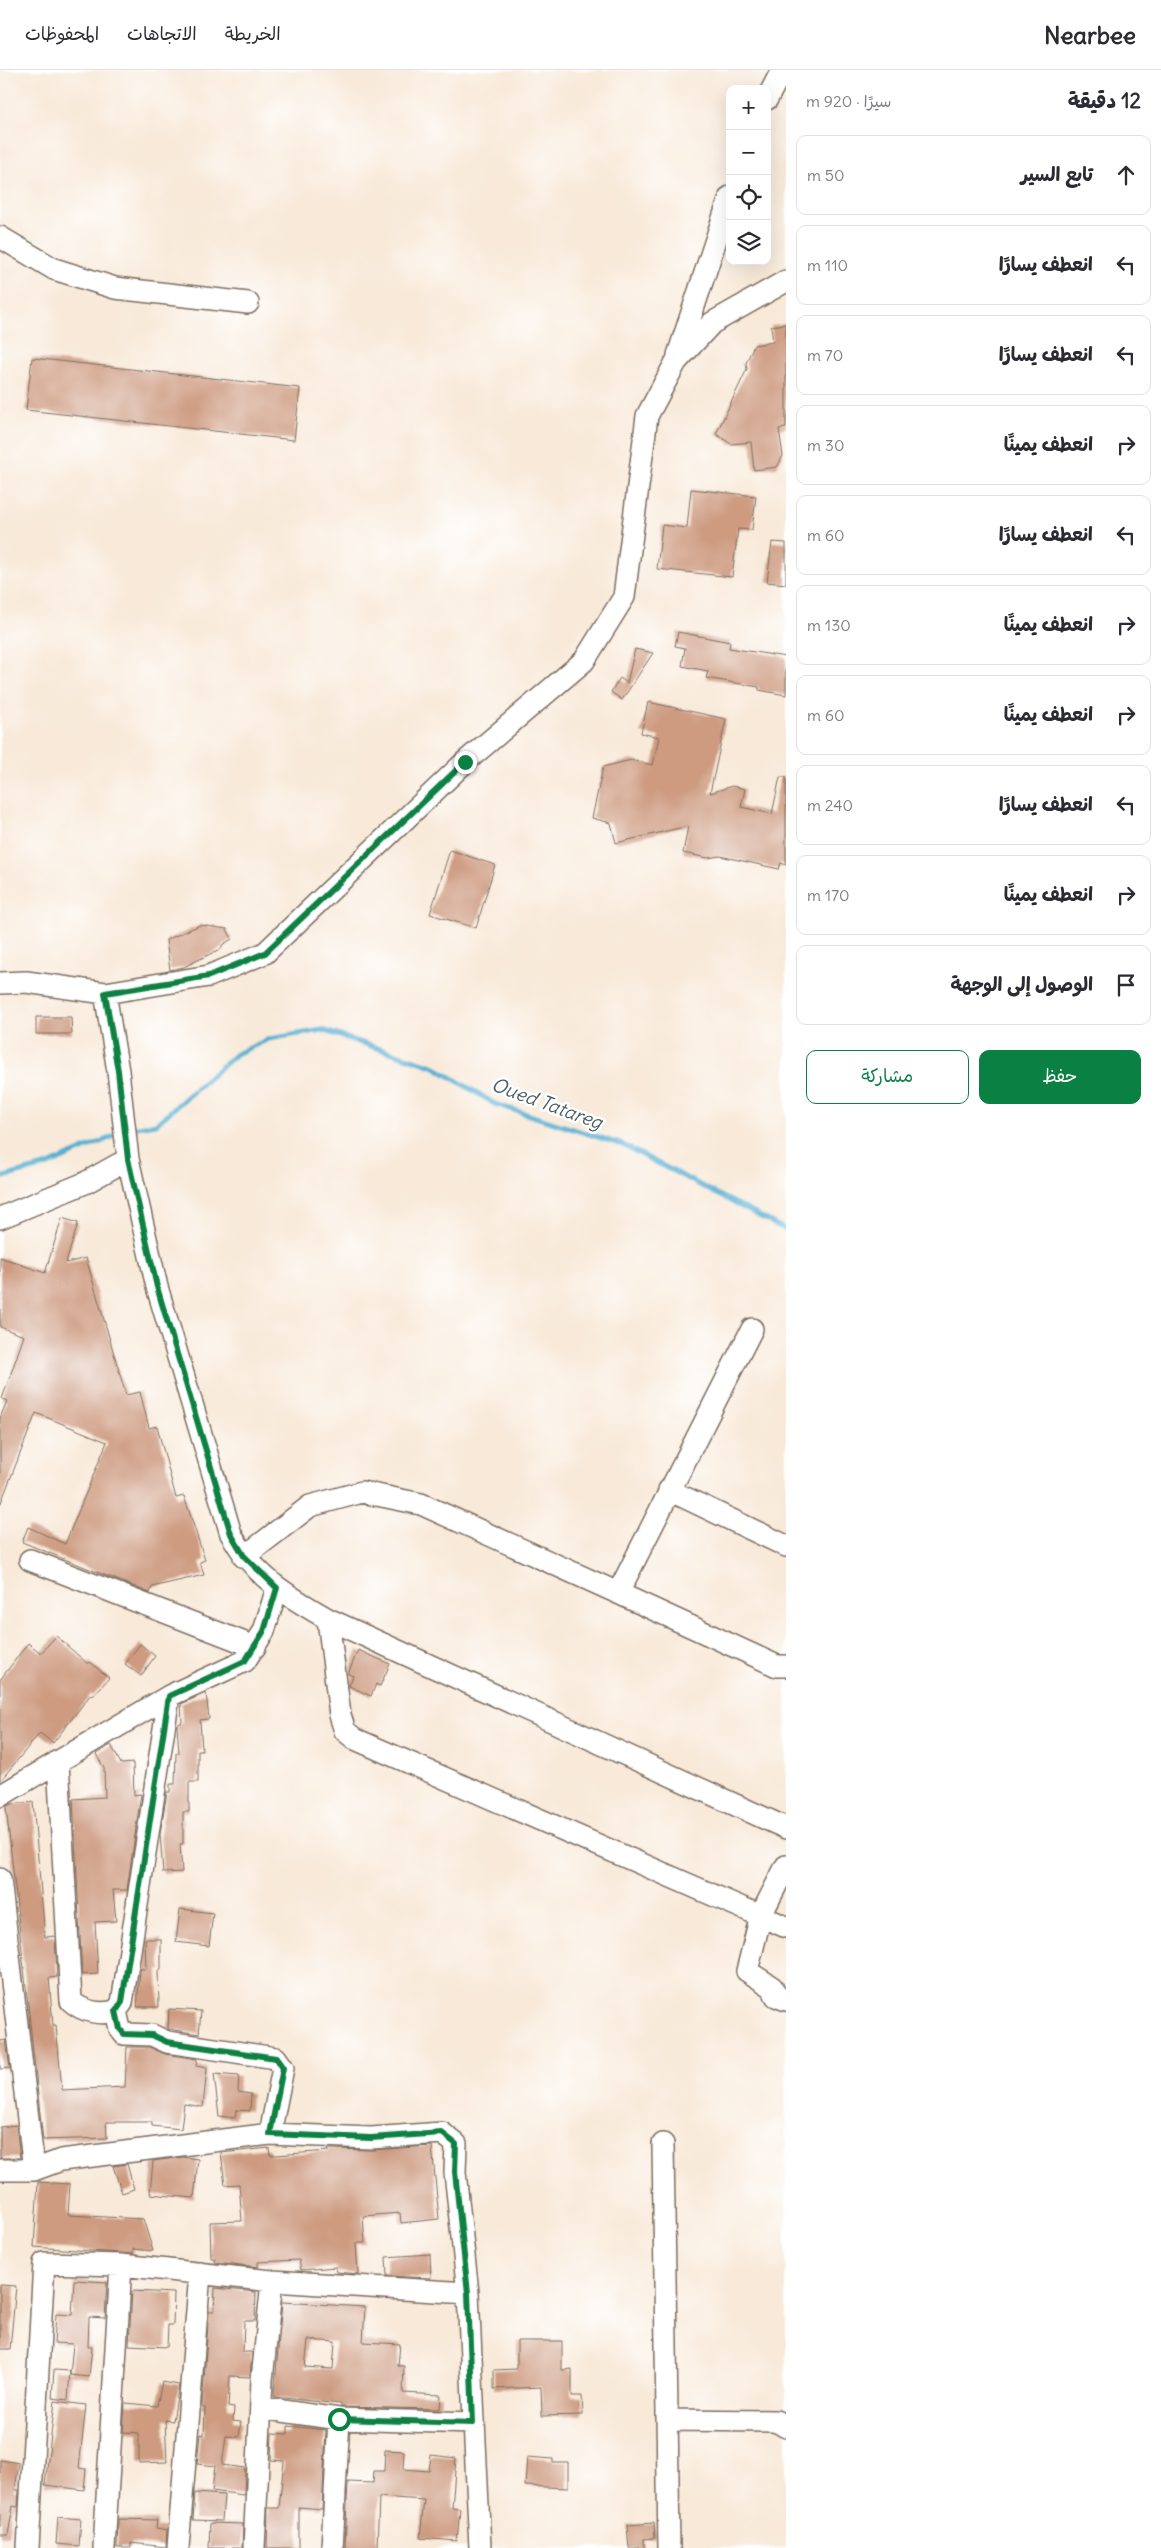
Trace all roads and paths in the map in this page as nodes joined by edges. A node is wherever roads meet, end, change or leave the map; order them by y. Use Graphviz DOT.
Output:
graph roads {
  1 [pos="782,70"];
  2 [pos="771,91"];
  3 [pos="726,209"];
  4 [pos="0,237"];
  5 [pos="786,281"];
  6 [pos="248,303"];
  7 [pos="676,362"];
  8 [pos="0,983"];
  9 [pos="105,993"];
  10 [pos="128,1159"];
  11 [pos="0,1218"];
  12 [pos="752,1329"];
  13 [pos="669,1490"];
  14 [pos="786,1546"];
  15 [pos="244,1556"];
  16 [pos="30,1560"];
  17 [pos="277,1588"];
  18 [pos="618,1593"];
  19 [pos="328,1619"];
  20 [pos="255,1647"];
  21 [pos="786,1666"];
  22 [pos="169,1696"];
  23 [pos="58,1761"];
  24 [pos="0,1796"];
  25 [pos="786,1828"];
  26 [pos="786,1866"];
  27 [pos="0,1880"];
  28 [pos="760,1915"];
  29 [pos="786,1927"];
  30 [pos="786,2000"];
  31 [pos="116,2011"];
  32 [pos="270,2134"];
  33 [pos="663,2144"];
  34 [pos="0,2170"];
  35 [pos="34,2170"];
  36 [pos="121,2265"];
  37 [pos="200,2273"];
  38 [pos="272,2281"];
  39 [pos="468,2293"];
  40 [pos="261,2408"];
  41 [pos="339,2419"];
  42 [pos="669,2420"];
  43 [pos="473,2423"];
  44 [pos="786,2427"];
  45 [pos="28,2548"];
  46 [pos="104,2548"];
  47 [pos="178,2548"];
  48 [pos="254,2548"];
  49 [pos="332,2548"];
  50 [pos="480,2548"];
  51 [pos="669,2548"];
  1 -- 2 [label="street"];
  3 -- 7 [label="street"];
  4 -- 6 [label="street"];
  5 -- 7 [label="street"];
  7 -- 9 [label="street"];
  8 -- 9 [label="street"];
  9 -- 10 [label="street"];
  10 -- 11 [label="street"];
  10 -- 15 [label="street"];
  12 -- 13 [label="street"];
  13 -- 14 [label="street"];
  13 -- 18 [label="street"];
  15 -- 17 [label="street"];
  15 -- 18 [label="street"];
  16 -- 20 [label="street"];
  17 -- 19 [label="street"];
  17 -- 20 [label="street"];
  18 -- 21 [label="street"];
  19 -- 25 [label="street"];
  19 -- 28 [label="street"];
  20 -- 22 [label="street"];
  22 -- 23 [label="street"];
  22 -- 31 [label="street"];
  23 -- 24 [label="street"];
  23 -- 31 [label="street"];
  26 -- 28 [label="street"];
  27 -- 35 [label="street"];
  28 -- 29 [label="street"];
  28 -- 30 [label="street"];
  31 -- 32 [label="street"];
  32 -- 35 [label="street"];
  32 -- 39 [label="street"];
  33 -- 42 [label="street"];
  34 -- 35 [label="street"];
  36 -- 37 [label="street"];
  36 -- 45 [label="street"];
  36 -- 46 [label="street"];
  37 -- 38 [label="street"];
  37 -- 47 [label="street"];
  38 -- 39 [label="street"];
  38 -- 40 [label="street"];
  39 -- 43 [label="street"];
  40 -- 41 [label="street"];
  40 -- 48 [label="street"];
  41 -- 43 [label="street"];
  41 -- 49 [label="street"];
  42 -- 44 [label="street"];
  42 -- 51 [label="street"];
  43 -- 50 [label="street"];
}
